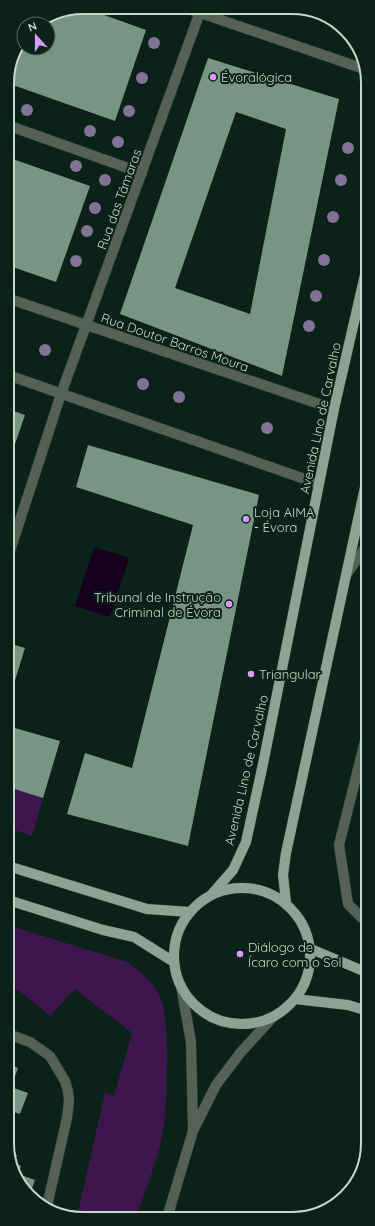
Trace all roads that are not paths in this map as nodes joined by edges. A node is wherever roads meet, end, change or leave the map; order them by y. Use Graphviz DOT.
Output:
graph roads {
  1 [pos="199,14"];
  2 [pos="206,14"];
  3 [pos="360,69"];
  4 [pos="14,128"];
  5 [pos="142,173"];
  6 [pos="361,292"];
  7 [pos="14,300"];
  8 [pos="86,326"];
  9 [pos="14,377"];
  10 [pos="61,394"];
  11 [pos="334,410"];
  12 [pos="319,484"];
  13 [pos="361,506"];
  14 [pos="14,537"];
  15 [pos="361,554"];
  16 [pos="346,575"];
  17 [pos="361,757"];
  18 [pos="14,868"];
  19 [pos="211,895"];
  20 [pos="14,902"];
  21 [pos="286,902"];
  22 [pos="190,912"];
  23 [pos="361,917"];
  24 [pos="311,949"];
  25 [pos="174,962"];
  26 [pos="361,970"];
  27 [pos="181,986"];
  28 [pos="295,999"];
  29 [pos="361,1009"];
  30 [pos="274,1016"];
  31 [pos="14,1036"];
  32 [pos="193,1131"];
  33 [pos="48,1202"];
  34 [pos="169,1212"];
  1 -- 5 [label="street, Rua das Tâmaras"];
  2 -- 3 [label="street"];
  4 -- 5 [label="street"];
  5 -- 8 [label="street, Rua das Tâmaras"];
  6 -- 11 [label="main road, Avenida Lino de Carvalho"];
  7 -- 8 [label="street, Rua Doutor Barros Moura"];
  8 -- 10 [label="street, Rua das Tâmaras"];
  8 -- 11 [label="street, Rua Doutor Barros Moura"];
  9 -- 10 [label="street"];
  10 -- 12 [label="street"];
  10 -- 14 [label="street, Rua das Tâmaras"];
  11 -- 12 [label="main road, Avenida Lino de Carvalho"];
  12 -- 19 [label="main road, Avenida Lino de Carvalho"];
  13 -- 16 [label="main road"];
  15 -- 16 [label="street"];
  16 -- 21 [label="main road"];
  17 -- 23 [label="street"];
  18 -- 22 [label="main road"];
  19 -- 21 [label="main road"];
  19 -- 22 [label="main road"];
  20 -- 25 [label="main road"];
  21 -- 24 [label="main road"];
  22 -- 25 [label="main road"];
  24 -- 26 [label="main road"];
  24 -- 28 [label="main road"];
  25 -- 27 [label="main road"];
  27 -- 30 [label="main road"];
  27 -- 32 [label="street"];
  28 -- 29 [label="main road"];
  28 -- 30 [label="main road"];
  30 -- 32 [label="street"];
  31 -- 33 [label="street"];
  32 -- 34 [label="street"];
}
